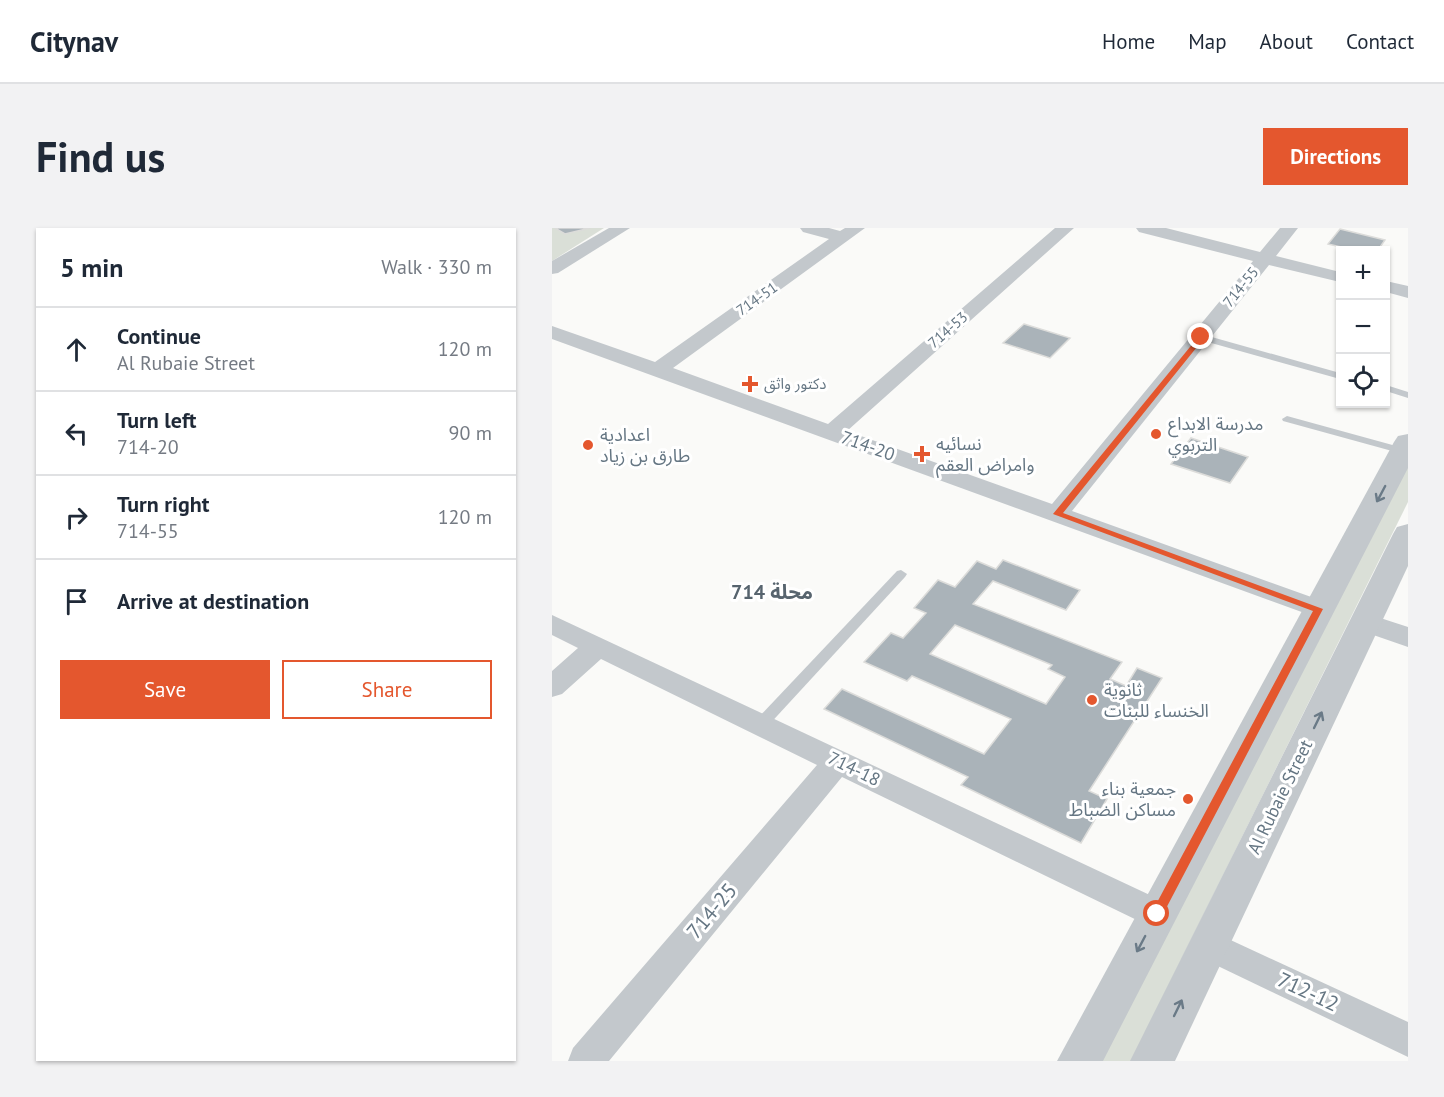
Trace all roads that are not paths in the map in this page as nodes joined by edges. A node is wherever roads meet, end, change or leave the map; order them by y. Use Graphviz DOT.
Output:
graph roads {
  1 [pos="621,228"];
  2 [pos="809,228"];
  3 [pos="1065,228"];
  4 [pos="1145,228"];
  5 [pos="1289,228"];
  6 [pos="850,233"];
  7 [pos="1264,259"];
  8 [pos="552,269"];
  9 [pos="1336,276"];
  10 [pos="1390,288"];
  11 [pos="1408,292"];
  12 [pos="552,332"];
  13 [pos="1201,337"];
  14 [pos="657,370"];
  15 [pos="1336,375"];
  16 [pos="1390,389"];
  17 [pos="1408,395"];
  18 [pos="1287,419"];
  19 [pos="831,433"];
  20 [pos="1406,447"];
  21 [pos="1057,514"];
  22 [pos="1408,534"];
  23 [pos="901,574"];
  24 [pos="1319,609"];
  25 [pos="1365,622"];
  26 [pos="552,624"];
  27 [pos="1408,637"];
  28 [pos="598,646"];
  29 [pos="552,687"];
  30 [pos="761,724"];
  31 [pos="838,761"];
  32 [pos="1157,914"];
  33 [pos="1209,945"];
  34 [pos="1408,1040"];
  35 [pos="586,1061"];
  36 [pos="1078,1061"];
  37 [pos="1152,1061"];
  1 -- 8 [label="street"];
  2 -- 6 [label="street"];
  3 -- 19 [label="street, 714-53"];
  4 -- 7 [label="street"];
  5 -- 7 [label="street, 714-55"];
  6 -- 14 [label="street, 714-51"];
  7 -- 9 [label="street"];
  7 -- 13 [label="street, 714-55"];
  10 -- 11 [label="street"];
  12 -- 14 [label="street, 714-20"];
  13 -- 15 [label="lane"];
  13 -- 21 [label="street, 714-55"];
  14 -- 19 [label="street, 714-20"];
  16 -- 17 [label="lane"];
  18 -- 20 [label="lane"];
  19 -- 21 [label="street, 714-20"];
  20 -- 24 [label="street, one-way"];
  21 -- 24 [label="street, 714-20"];
  22 -- 25 [label="street, Al Rubaie Street"];
  23 -- 30 [label="lane"];
  24 -- 32 [label="street"];
  25 -- 27 [label="street"];
  33 -- 25 [label="street, Al Rubaie Street, one-way"];
  26 -- 28 [label="street, 714-18"];
  28 -- 29 [label="street"];
  28 -- 30 [label="street, 714-18"];
  30 -- 31 [label="street, 714-18"];
  31 -- 32 [label="street, 714-18"];
  31 -- 35 [label="street, 714-25"];
  32 -- 36 [label="street, one-way"];
  33 -- 34 [label="street, 712-12"];
  37 -- 33 [label="street, Al Rubaie Street, one-way"];
}
